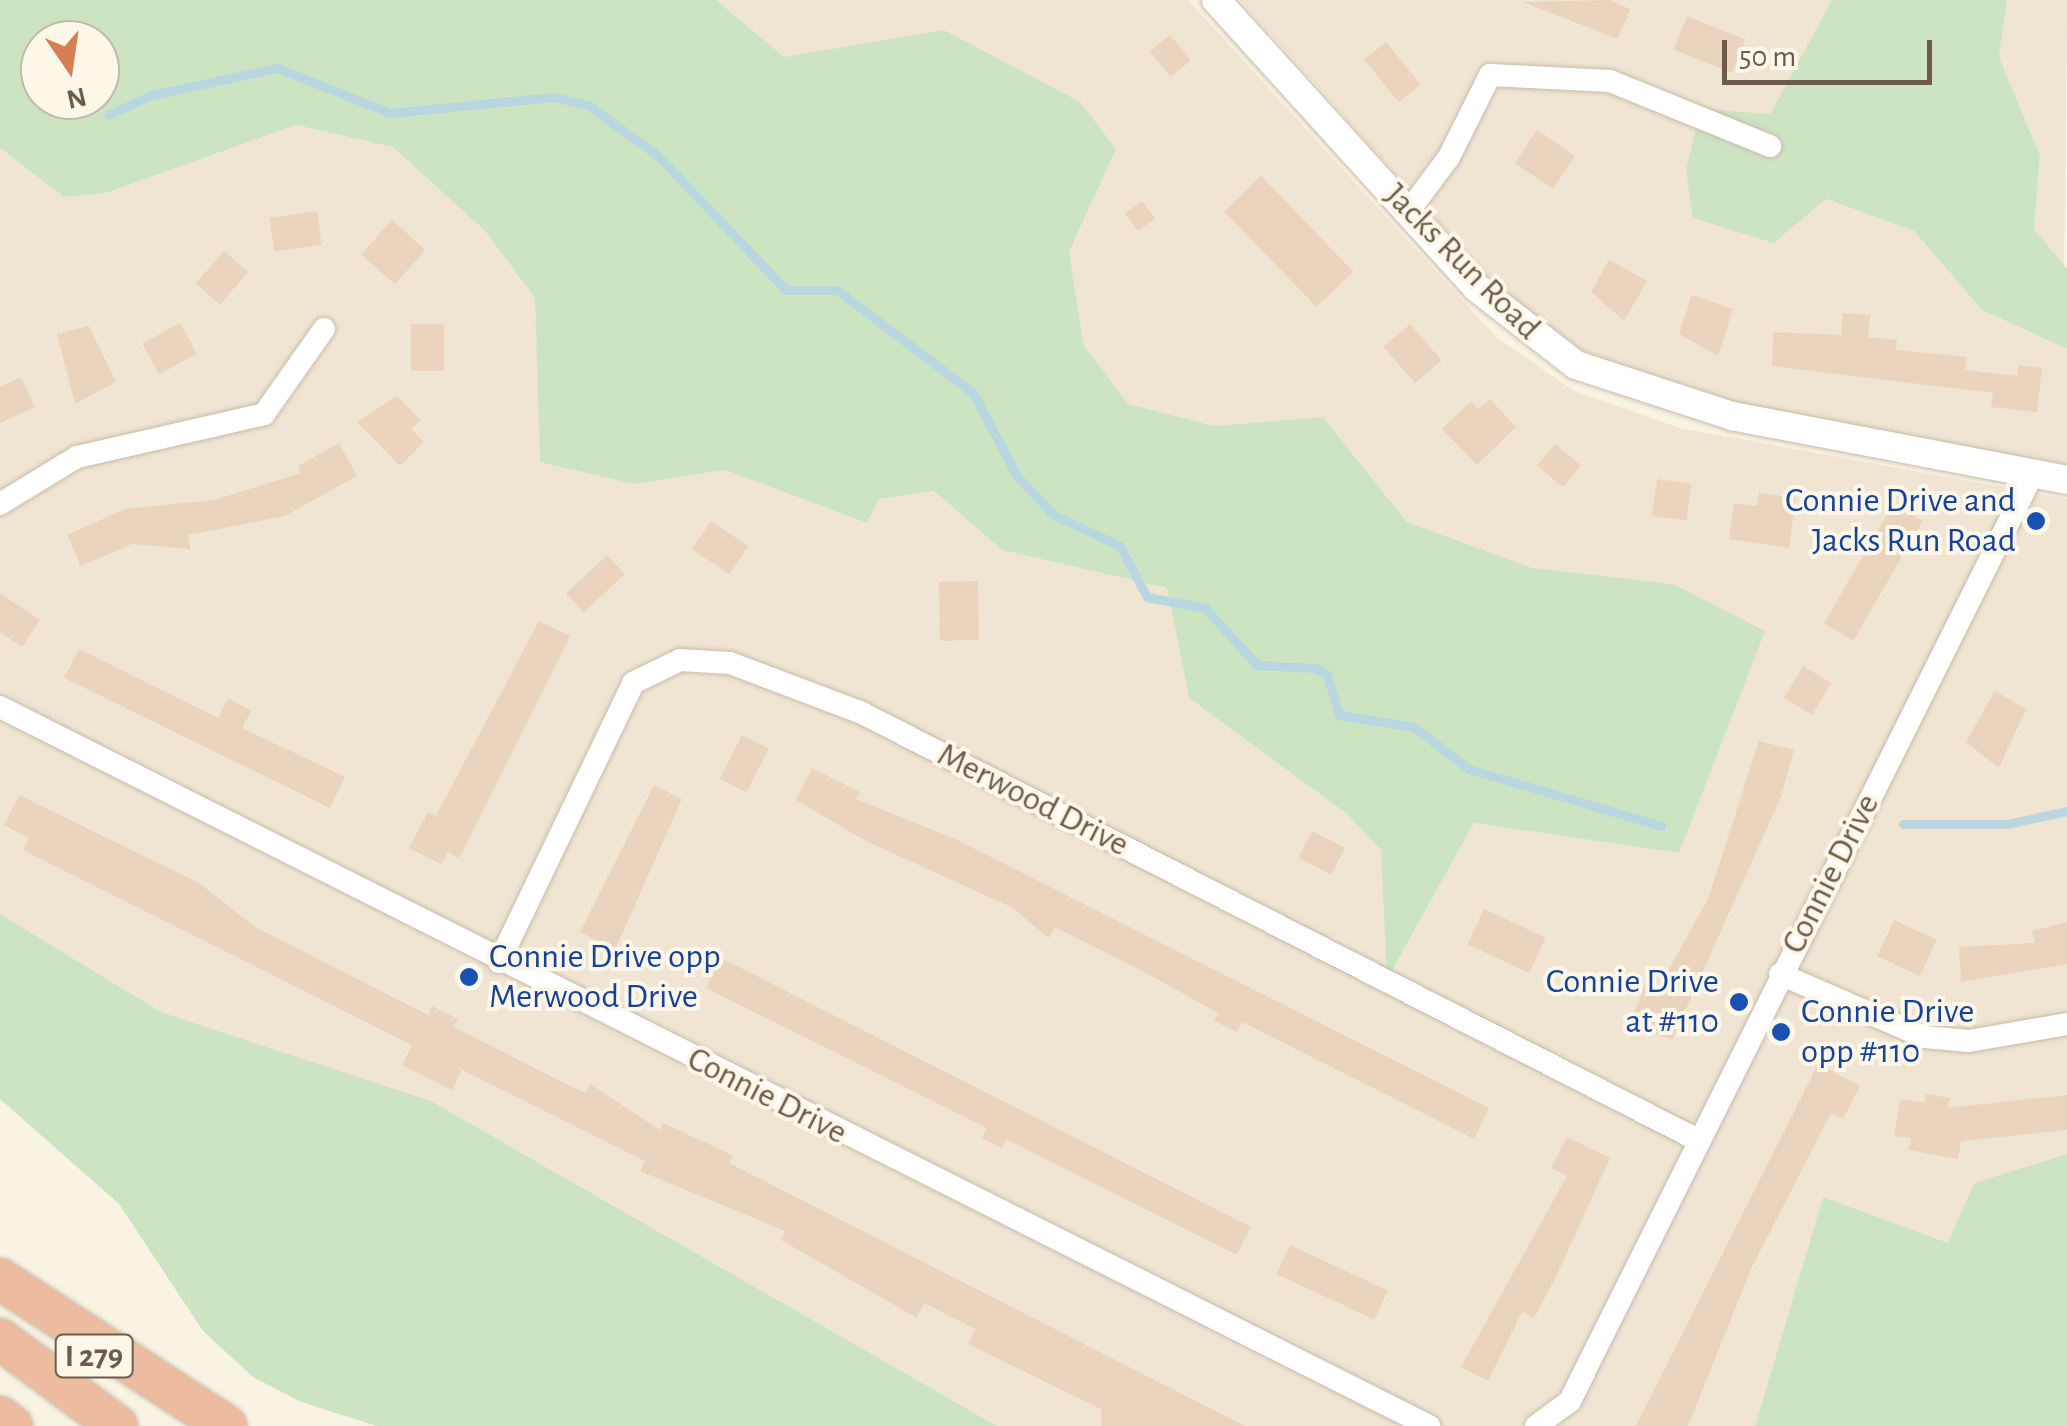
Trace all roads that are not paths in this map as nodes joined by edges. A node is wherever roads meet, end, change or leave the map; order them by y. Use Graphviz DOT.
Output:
graph roads {
  1 [pos="1216,0"];
  2 [pos="1770,146"];
  3 [pos="1408,212"];
  4 [pos="324,329"];
  5 [pos="2034,473"];
  6 [pos="2067,480"];
  7 [pos="0,504"];
  8 [pos="0,707"];
  9 [pos="499,962"];
  10 [pos="1780,974"];
  11 [pos="2067,1024"];
  12 [pos="1698,1140"];
  13 [pos="0,1282"];
  14 [pos="0,1339"];
  15 [pos="0,1347"];
  16 [pos="0,1417"];
  17 [pos="12,1426"];
  18 [pos="101,1426"];
  19 [pos="117,1426"];
  20 [pos="189,1426"];
  21 [pos="226,1426"];
  22 [pos="1429,1426"];
  23 [pos="1536,1426"];
  1 -- 3 [label="street, Jacks Run Road"];
  2 -- 3 [label="street"];
  3 -- 5 [label="street, Jacks Run Road"];
  4 -- 7 [label="street"];
  5 -- 6 [label="street, Jacks Run Road"];
  5 -- 10 [label="street, Connie Drive"];
  8 -- 9 [label="street, Connie Drive"];
  9 -- 12 [label="street, Merwood Drive"];
  9 -- 22 [label="street, Connie Drive"];
  10 -- 11 [label="street"];
  10 -- 12 [label="street, Connie Drive"];
  12 -- 23 [label="street, Connie Drive"];
  13 -- 20 [label="highway, I 279"];
  13 -- 21 [label="highway"];
  14 -- 19 [label="highway"];
  15 -- 18 [label="highway"];
  16 -- 17 [label="highway"];
}
